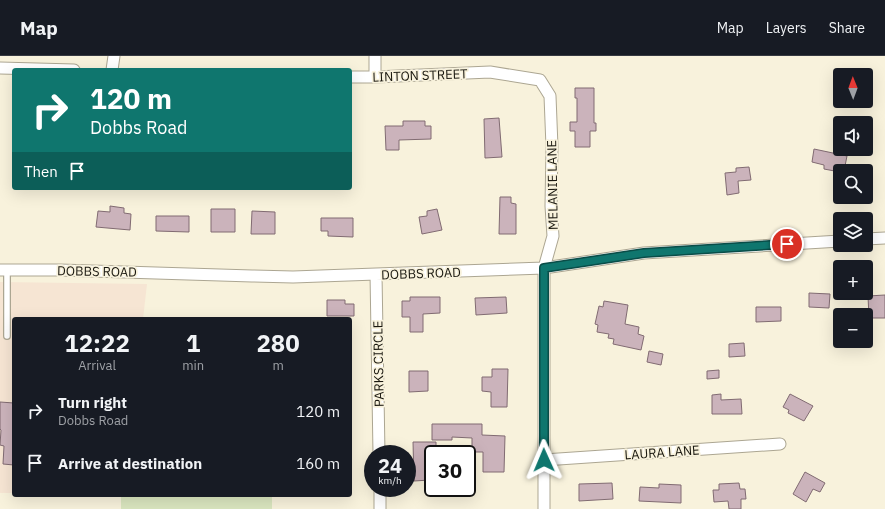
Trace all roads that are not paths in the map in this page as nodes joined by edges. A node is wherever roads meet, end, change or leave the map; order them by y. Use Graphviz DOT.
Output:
graph roads {
  1 [pos="114,56"];
  2 [pos="375,56"];
  3 [pos="0,68"];
  4 [pos="12,68"];
  5 [pos="112,68"];
  6 [pos="490,72"];
  7 [pos="352,77"];
  8 [pos="374,77"];
  9 [pos="885,238"];
  10 [pos="873,239"];
  11 [pos="833,241"];
  12 [pos="544,268"];
  13 [pos="4,270"];
  14 [pos="376,274"];
  15 [pos="7,336"];
  16 [pos="780,444"];
  17 [pos="379,445"];
  18 [pos="544,460"];
  19 [pos="380,497"];
  20 [pos="380,509"];
  21 [pos="544,509"];
  1 -- 5 [label="street"];
  2 -- 8 [label="street"];
  3 -- 4 [label="street"];
  6 -- 8 [label="street, LINTON STREET"];
  6 -- 12 [label="street, MELANIE LANE"];
  7 -- 8 [label="street, LINTON STREET"];
  9 -- 10 [label="street"];
  11 -- 12 [label="street, DOBBS ROAD"];
  12 -- 14 [label="street, DOBBS ROAD"];
  12 -- 18 [label="street, MELANIE LANE"];
  13 -- 14 [label="street, DOBBS ROAD"];
  13 -- 15 [label="lane"];
  14 -- 17 [label="street, PARKS CIRCLE"];
  16 -- 18 [label="street, LAURA LANE"];
  18 -- 21 [label="street, MELANIE LANE"];
  19 -- 20 [label="street"];
}
